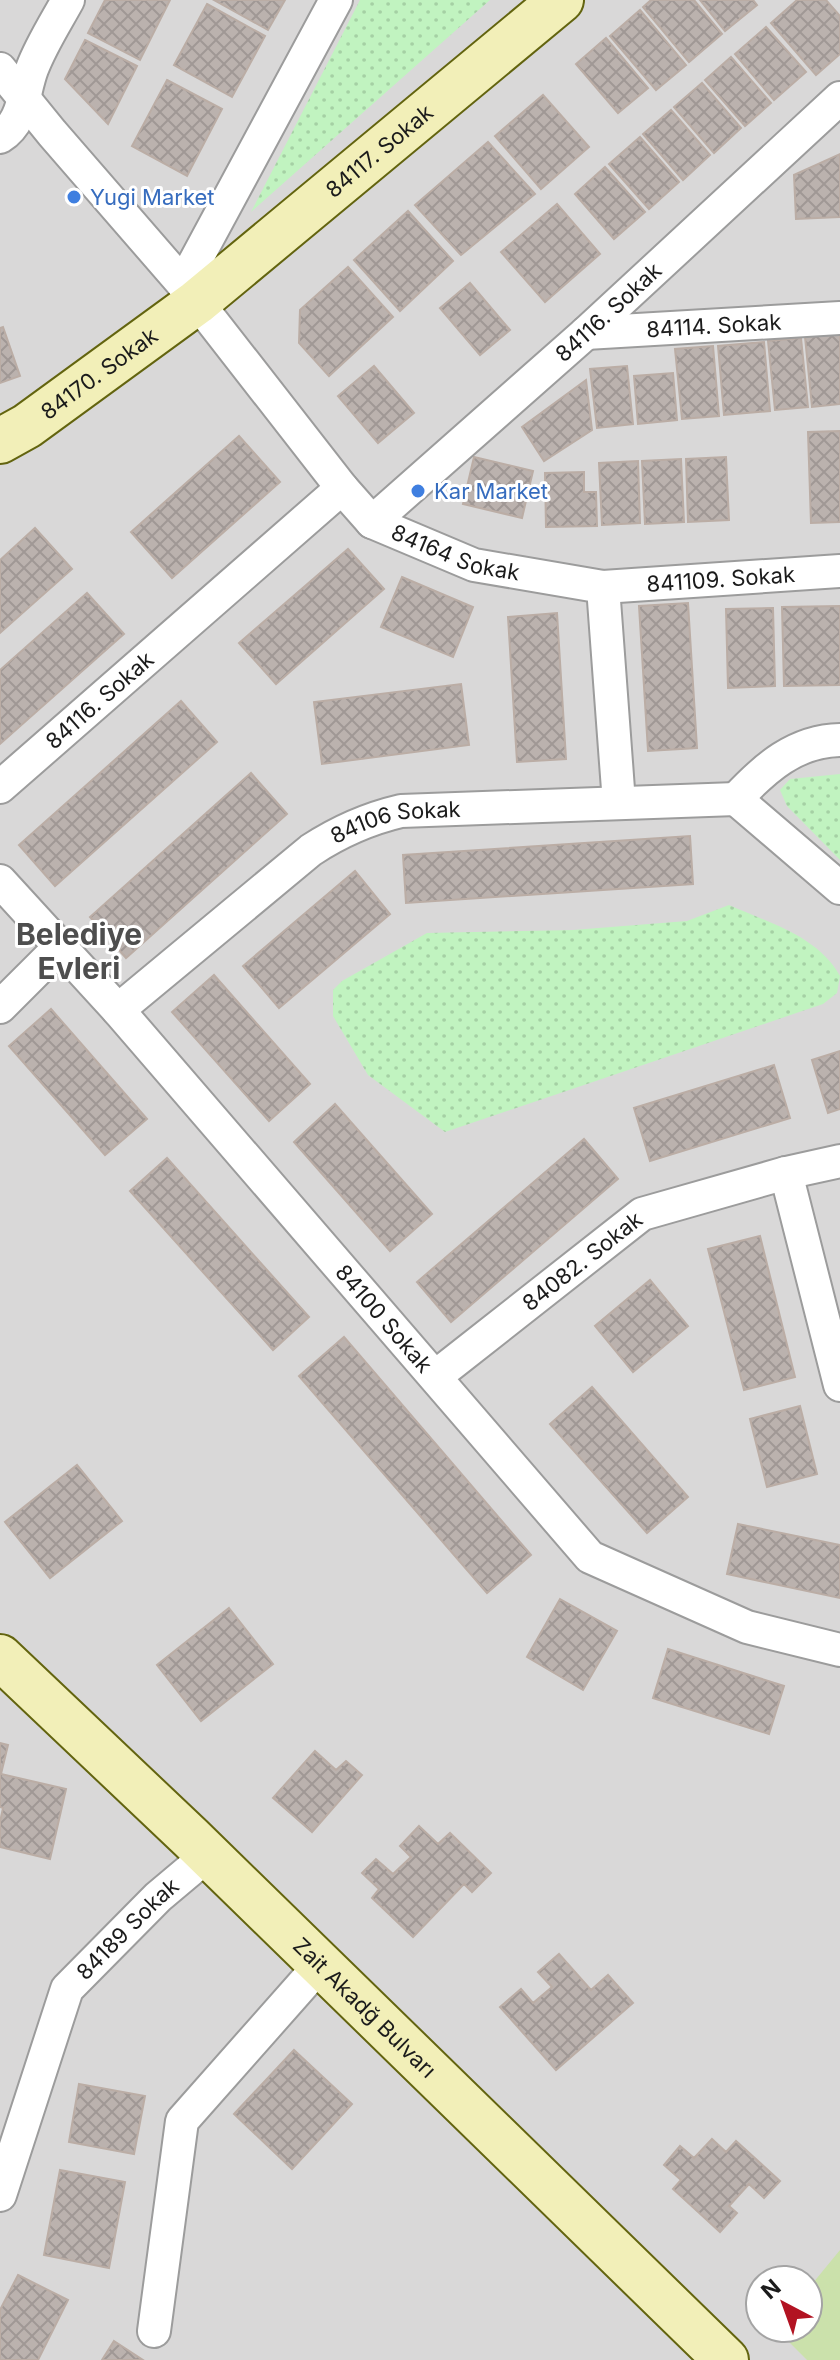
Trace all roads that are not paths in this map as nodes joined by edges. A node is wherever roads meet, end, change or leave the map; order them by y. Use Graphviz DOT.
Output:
graph roads {
  1 [pos="68,0"];
  2 [pos="336,0"];
  3 [pos="561,0"];
  4 [pos="0,69"];
  5 [pos="840,98"];
  6 [pos="25,99"];
  7 [pos="0,137"];
  8 [pos="190,293"];
  9 [pos="840,318"];
  10 [pos="586,333"];
  11 [pos="0,441"];
  12 [pos="342,488"];
  13 [pos="372,522"];
  14 [pos="840,571"];
  15 [pos="603,587"];
  16 [pos="840,740"];
  17 [pos="0,787"];
  18 [pos="736,799"];
  19 [pos="619,803"];
  20 [pos="0,881"];
  21 [pos="840,888"];
  22 [pos="60,947"];
  23 [pos="0,1007"];
  24 [pos="118,1010"];
  25 [pos="840,1161"];
  26 [pos="786,1173"];
  27 [pos="436,1376"];
  28 [pos="840,1385"];
  29 [pos="840,1650"];
  30 [pos="0,1657"];
  31 [pos="208,1855"];
  32 [pos="320,1965"];
  33 [pos="0,2195"];
  34 [pos="154,2331"];
  35 [pos="726,2360"];
  1 -- 6 [label="street"];
  2 -- 8 [label="street"];
  3 -- 8 [label="street, 84117. Sokak"];
  4 -- 6 [label="street, 84164 Sokak"];
  5 -- 10 [label="street, 84116. Sokak"];
  6 -- 7 [label="street"];
  6 -- 8 [label="street, 84164 Sokak"];
  8 -- 11 [label="street, 84170. Sokak"];
  8 -- 12 [label="street, 84164 Sokak"];
  9 -- 10 [label="street, 84114. Sokak"];
  10 -- 13 [label="street, 84116. Sokak"];
  12 -- 13 [label="street, 84164 Sokak"];
  12 -- 17 [label="street, 84116. Sokak"];
  13 -- 15 [label="street, 84164 Sokak"];
  14 -- 15 [label="street, 841109. Sokak"];
  15 -- 19 [label="street"];
  16 -- 18 [label="street"];
  18 -- 19 [label="street, 84106 Sokak"];
  18 -- 21 [label="street"];
  19 -- 24 [label="street, 84106 Sokak"];
  20 -- 22 [label="street, 84100 Sokak"];
  22 -- 23 [label="street"];
  22 -- 24 [label="street, 84100 Sokak"];
  24 -- 27 [label="street, 84100 Sokak"];
  25 -- 26 [label="street, 84082. Sokak"];
  26 -- 27 [label="street, 84082. Sokak"];
  26 -- 28 [label="street"];
  27 -- 29 [label="street, 84100 Sokak"];
  30 -- 31 [label="street, Zait Akadğ Bulvarı"];
  31 -- 32 [label="street, Zait Akadğ Bulvarı"];
  31 -- 33 [label="street, 84189 Sokak"];
  32 -- 34 [label="street"];
  32 -- 35 [label="street, Zait Akadğ Bulvarı"];
}
